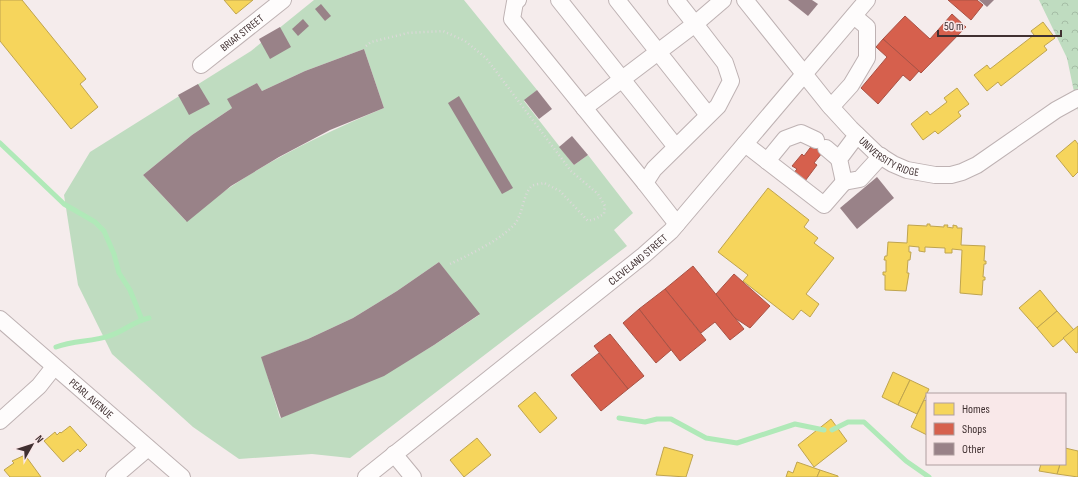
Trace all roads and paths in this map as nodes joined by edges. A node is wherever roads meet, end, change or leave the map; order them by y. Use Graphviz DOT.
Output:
graph roads {
  1 [pos="283,0"];
  2 [pos="518,0"];
  3 [pos="559,0"];
  4 [pos="617,0"];
  5 [pos="676,0"];
  6 [pos="723,0"];
  7 [pos="745,0"];
  8 [pos="867,0"];
  9 [pos="854,16"];
  10 [pos="694,24"];
  11 [pos="366,46"];
  12 [pos="658,52"];
  13 [pos="200,65"];
  14 [pos="805,74"];
  15 [pos="622,79"];
  16 [pos="1078,98"];
  17 [pos="831,107"];
  18 [pos="584,108"];
  19 [pos="708,115"];
  20 [pos="857,135"];
  21 [pos="745,144"];
  22 [pos="676,147"];
  23 [pos="881,156"];
  24 [pos="839,159"];
  25 [pos="767,161"];
  26 [pos="844,182"];
  27 [pos="645,183"];
  28 [pos="677,224"];
  29 [pos="450,264"];
  30 [pos="0,319"];
  31 [pos="54,366"];
  32 [pos="0,421"];
  33 [pos="148,448"];
  34 [pos="394,454"];
  35 [pos="114,477"];
  36 [pos="182,477"];
  37 [pos="366,477"];
  38 [pos="413,477"];
  1 -- 13 [label="street, BRIAR STREET"];
  2 -- 18 [label="street"];
  3 -- 15 [label="street"];
  4 -- 12 [label="street"];
  5 -- 10 [label="street"];
  6 -- 10 [label="street"];
  7 -- 14 [label="street, UNIVERSITY RIDGE"];
  8 -- 9 [label="street, CLEVELAND STREET"];
  9 -- 14 [label="street, CLEVELAND STREET"];
  9 -- 17 [label="street"];
  10 -- 12 [label="street"];
  10 -- 19 [label="street"];
  11 -- 29 [label="path"];
  12 -- 15 [label="street"];
  12 -- 19 [label="street"];
  14 -- 17 [label="street, UNIVERSITY RIDGE"];
  14 -- 21 [label="street, CLEVELAND STREET"];
  15 -- 18 [label="street"];
  15 -- 22 [label="street"];
  16 -- 23 [label="street, UNIVERSITY RIDGE"];
  17 -- 20 [label="street, UNIVERSITY RIDGE"];
  18 -- 27 [label="street"];
  19 -- 22 [label="street"];
  20 -- 23 [label="street, UNIVERSITY RIDGE"];
  20 -- 24 [label="street"];
  21 -- 25 [label="street"];
  21 -- 28 [label="street, CLEVELAND STREET"];
  22 -- 27 [label="street"];
  23 -- 26 [label="street"];
  24 -- 25 [label="street"];
  24 -- 26 [label="street"];
  25 -- 26 [label="street"];
  27 -- 28 [label="street"];
  28 -- 34 [label="street, CLEVELAND STREET"];
  30 -- 31 [label="street, PEARL AVENUE"];
  31 -- 32 [label="street"];
  31 -- 33 [label="street, PEARL AVENUE"];
  33 -- 35 [label="street"];
  33 -- 36 [label="street, PEARL AVENUE"];
  34 -- 37 [label="street, CLEVELAND STREET"];
  34 -- 38 [label="street"];
}
